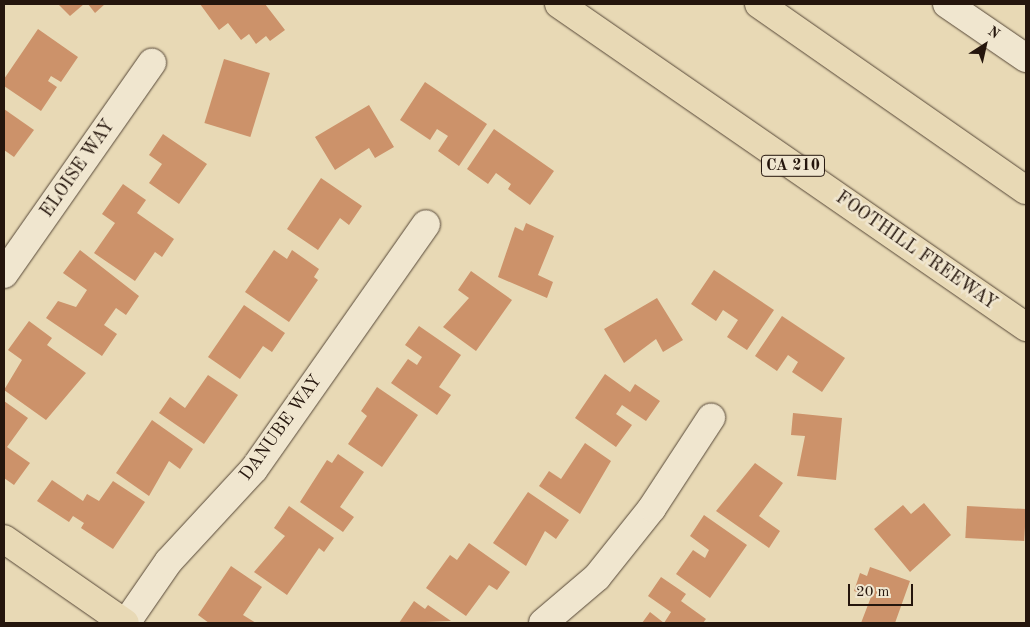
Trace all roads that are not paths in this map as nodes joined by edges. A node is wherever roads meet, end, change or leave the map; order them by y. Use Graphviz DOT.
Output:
graph roads {
  1 [pos="759,4"];
  2 [pos="947,4"];
  3 [pos="560,5"];
  4 [pos="1026,58"];
  5 [pos="152,64"];
  6 [pos="1026,190"];
  7 [pos="426,224"];
  8 [pos="4,274"];
  9 [pos="1026,327"];
  10 [pos="711,418"];
  11 [pos="4,539"];
  12 [pos="125,623"];
  13 [pos="542,623"];
  1 -- 6 [label="main road"];
  2 -- 4 [label="street"];
  3 -- 9 [label="main road, FOOTHILL FREEWAY / CA 210"];
  5 -- 8 [label="street, ELOISE WAY"];
  7 -- 12 [label="street, DANUBE WAY"];
  10 -- 13 [label="street"];
  11 -- 12 [label="main road"];
}
